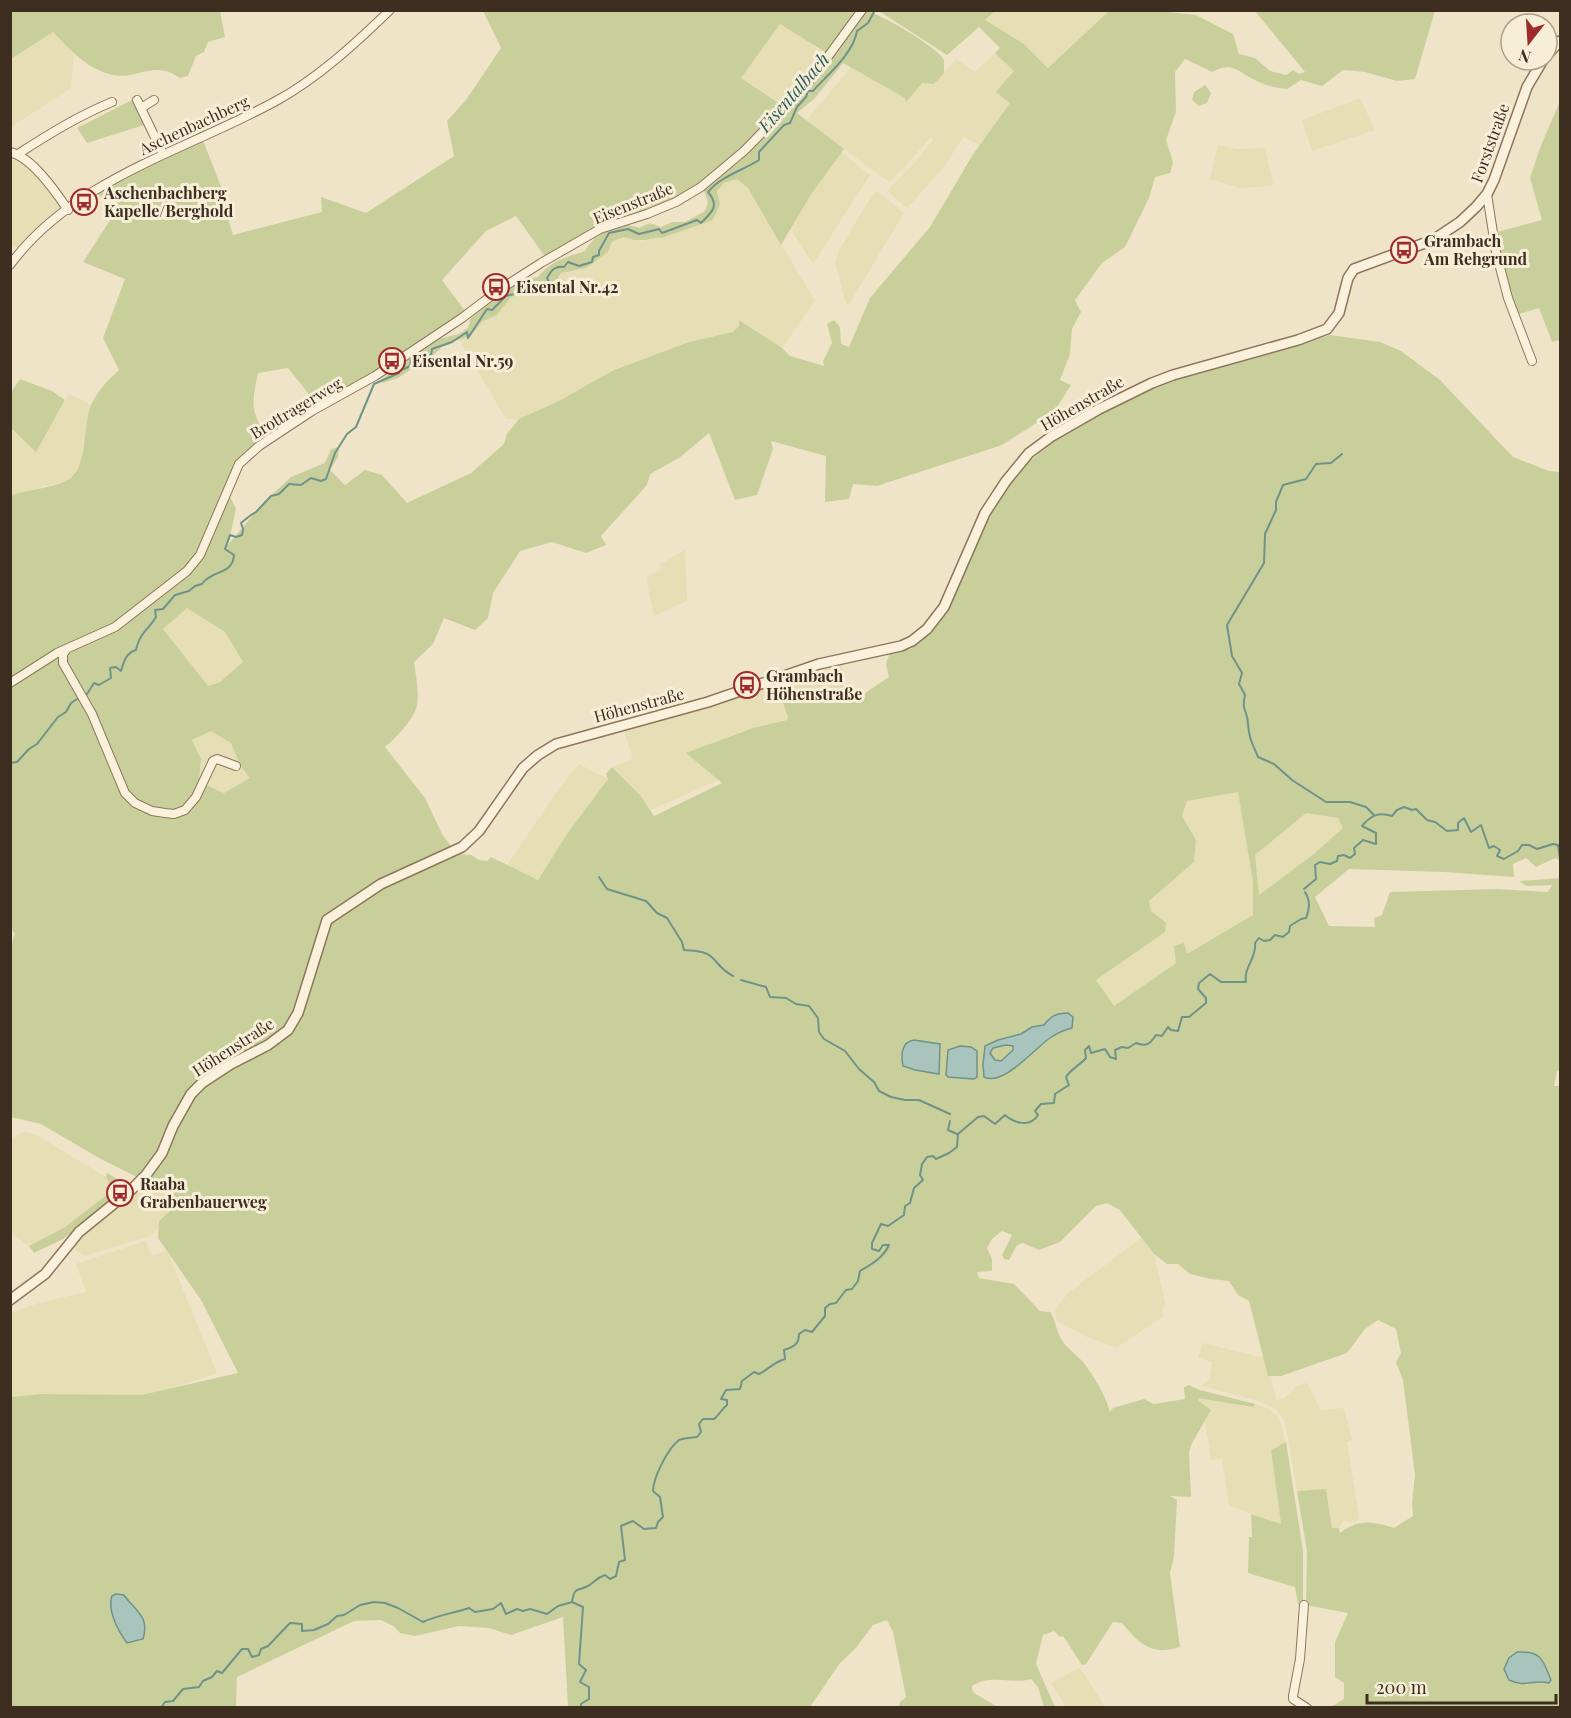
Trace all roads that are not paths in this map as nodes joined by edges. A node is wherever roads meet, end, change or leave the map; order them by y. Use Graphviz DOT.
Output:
graph roads {
  1 [pos="390,10"];
  2 [pos="862,10"];
  3 [pos="1535,72"];
  4 [pos="154,100"];
  5 [pos="112,102"];
  6 [pos="14,153"];
  7 [pos="163,154"];
  8 [pos="1487,194"];
  9 [pos="68,210"];
  10 [pos="10,264"];
  11 [pos="1354,269"];
  12 [pos="1532,361"];
  13 [pos="375,376"];
  14 [pos="67,649"];
  15 [pos="10,682"];
  16 [pos="237,766"];
  17 [pos="10,1300"];
  18 [pos="1304,1605"];
  19 [pos="1308,1707"];
  1 -- 7 [label="street, Aschenbachberg"];
  2 -- 13 [label="street, Eisenstraße"];
  3 -- 8 [label="street, Forststraße"];
  4 -- 7 [label="street"];
  5 -- 6 [label="street"];
  6 -- 9 [label="street"];
  7 -- 9 [label="street, Aschenbachberg"];
  8 -- 11 [label="street, Forststraße"];
  8 -- 12 [label="street"];
  9 -- 10 [label="street, Aschenbachberg"];
  11 -- 17 [label="street, Höhenstraße"];
  13 -- 14 [label="street, Brottragerweg"];
  14 -- 15 [label="street, Brottragerweg"];
  14 -- 16 [label="street"];
  18 -- 19 [label="street"];
}
